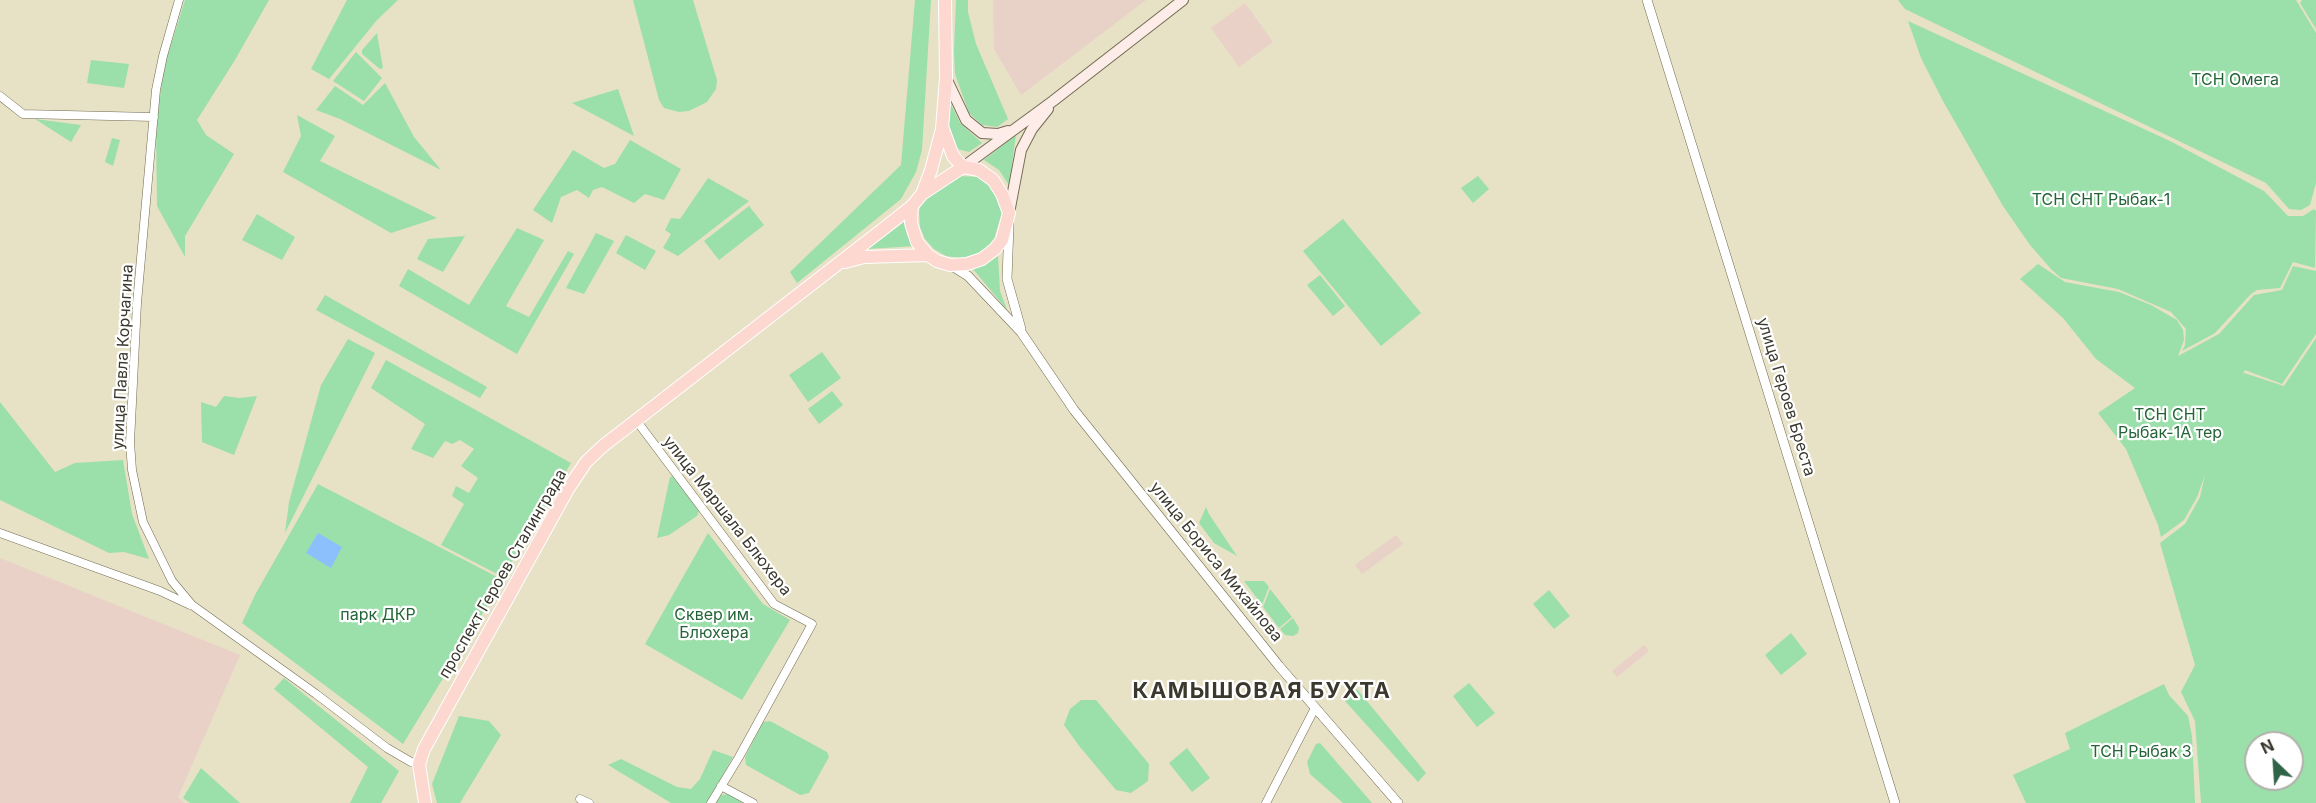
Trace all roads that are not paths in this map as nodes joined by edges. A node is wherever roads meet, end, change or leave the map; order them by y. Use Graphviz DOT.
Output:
graph roads {
  1 [pos="179,0"];
  2 [pos="945,0"];
  3 [pos="1183,0"];
  4 [pos="1647,0"];
  5 [pos="946,78"];
  6 [pos="0,96"];
  7 [pos="1053,101"];
  8 [pos="154,117"];
  9 [pos="1017,128"];
  10 [pos="942,129"];
  11 [pos="963,167"];
  12 [pos="922,194"];
  13 [pos="912,206"];
  14 [pos="1009,213"];
  15 [pos="928,255"];
  16 [pos="838,264"];
  17 [pos="950,265"];
  18 [pos="1021,332"];
  19 [pos="636,420"];
  20 [pos="0,533"];
  21 [pos="192,605"];
  22 [pos="1316,708"];
  23 [pos="419,764"];
  24 [pos="721,786"];
  25 [pos="580,799"];
  26 [pos="425,803"];
  27 [pos="589,803"];
  28 [pos="711,803"];
  29 [pos="753,803"];
  30 [pos="1266,803"];
  31 [pos="1398,803"];
  32 [pos="1895,803"];
  1 -- 8 [label="street, улица Павла Корчагина"];
  2 -- 5 [label="main road, проспект Героев Сталинграда"];
  3 -- 7 [label="main road"];
  4 -- 32 [label="street, улица Героев Бреста"];
  5 -- 9 [label="main road"];
  5 -- 10 [label="main road, проспект Героев Сталинграда"];
  6 -- 8 [label="street"];
  7 -- 9 [label="main road"];
  7 -- 14 [label="main road"];
  8 -- 21 [label="street, улица Павла Корчагина"];
  9 -- 11 [label="main road"];
  10 -- 11 [label="main road, проспект Героев Сталинграда"];
  10 -- 12 [label="main road, проспект Героев Сталинграда"];
  11 -- 12 [label="main road"];
  11 -- 14 [label="main road"];
  12 -- 13 [label="main road, проспект Героев Сталинграда"];
  13 -- 15 [label="main road"];
  13 -- 16 [label="main road, проспект Героев Сталинграда"];
  14 -- 17 [label="main road"];
  14 -- 18 [label="street, улица Бориса Михайлова"];
  15 -- 16 [label="main road, проспект Героев Сталинграда"];
  15 -- 17 [label="main road"];
  16 -- 19 [label="main road, проспект Героев Сталинграда"];
  17 -- 18 [label="street, улица Бориса Михайлова"];
  18 -- 22 [label="street, улица Бориса Михайлова"];
  19 -- 23 [label="main road, проспект Героев Сталинграда"];
  19 -- 24 [label="street, улица Маршала Блюхера"];
  20 -- 21 [label="street"];
  21 -- 23 [label="street, улица Павла Корчагина"];
  22 -- 30 [label="street"];
  22 -- 31 [label="street, улица Бориса Михайлова"];
  23 -- 26 [label="main road"];
  24 -- 28 [label="street, улица Маршала Блюхера"];
  24 -- 29 [label="street"];
  25 -- 27 [label="street"];
}
